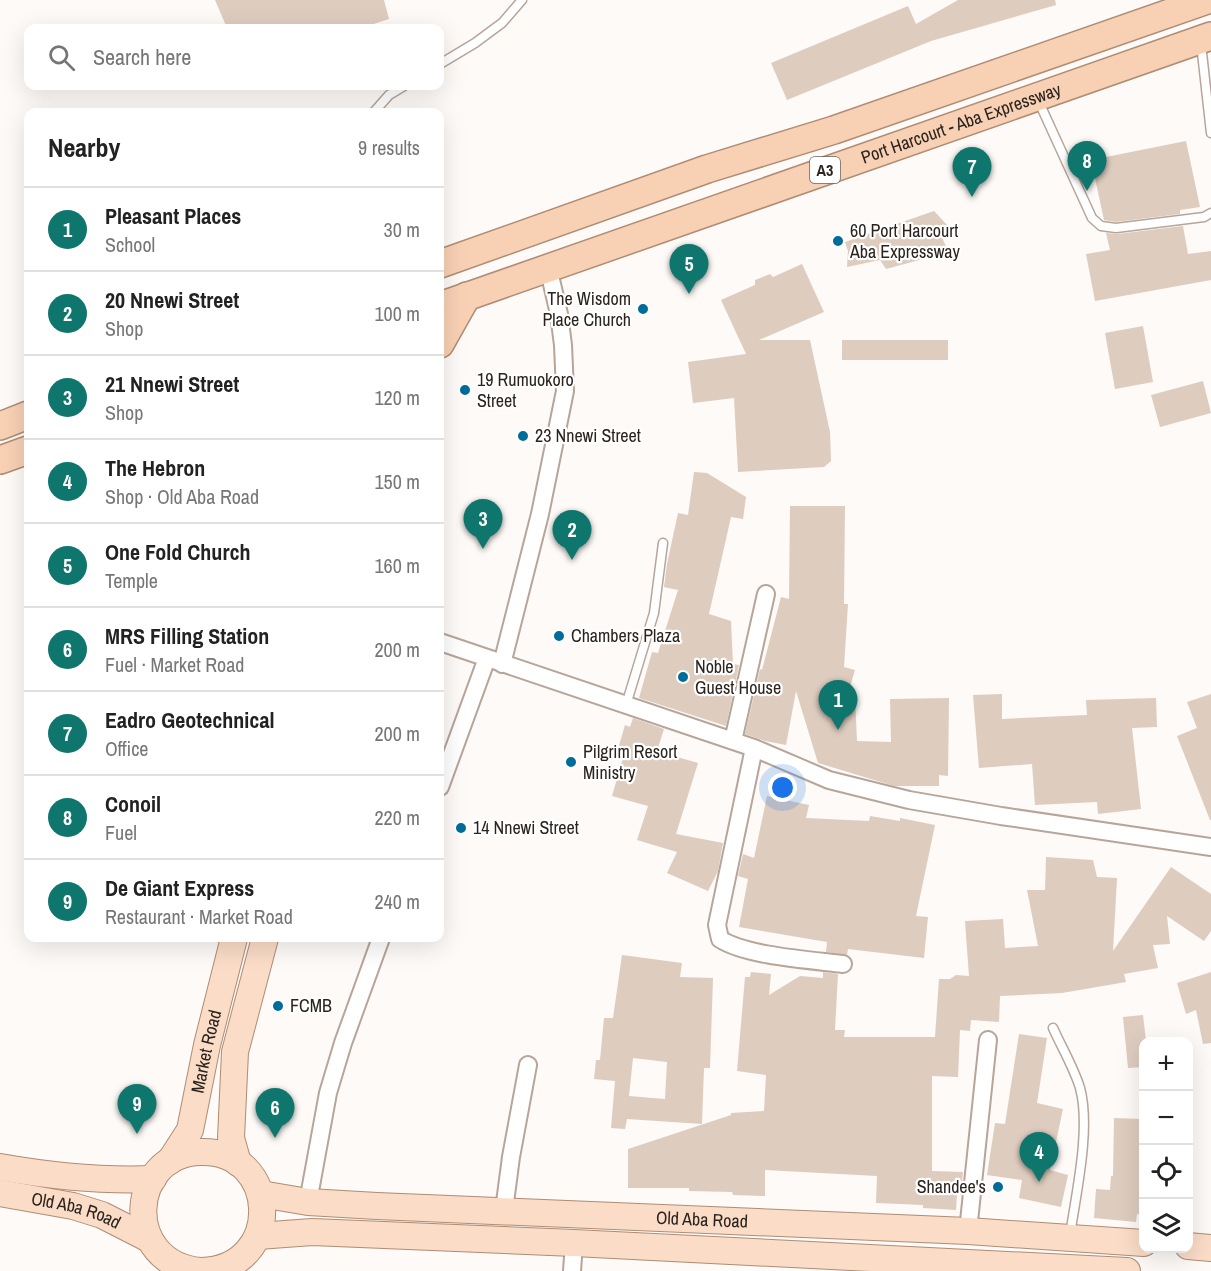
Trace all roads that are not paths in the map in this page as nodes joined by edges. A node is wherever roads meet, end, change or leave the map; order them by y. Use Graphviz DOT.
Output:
graph roads {
  1 [pos="522,0"];
  2 [pos="1207,0"];
  3 [pos="1206,38"];
  4 [pos="444,62"];
  5 [pos="396,90"];
  6 [pos="1036,96"];
  7 [pos="377,108"];
  8 [pos="1211,133"];
  9 [pos="1211,213"];
  10 [pos="444,263"];
  11 [pos="548,267"];
  12 [pos="467,296"];
  13 [pos="444,305"];
  14 [pos="444,337"];
  15 [pos="24,417"];
  16 [pos="0,426"];
  17 [pos="24,451"];
  18 [pos="0,460"];
  19 [pos="663,543"];
  20 [pos="766,594"];
  21 [pos="444,643"];
  22 [pos="494,661"];
  23 [pos="626,705"];
  24 [pos="733,741"];
  25 [pos="754,748"];
  26 [pos="444,778"];
  27 [pos="1211,848"];
  28 [pos="233,942"];
  29 [pos="264,942"];
  30 [pos="380,942"];
  31 [pos="843,964"];
  32 [pos="1053,1028"];
  33 [pos="988,1040"];
  34 [pos="528,1065"];
  35 [pos="238,1163"];
  36 [pos="0,1167"];
  37 [pos="161,1170"];
  38 [pos="0,1193"];
  39 [pos="261,1194"];
  40 [pos="308,1202"];
  41 [pos="504,1210"];
  42 [pos="968,1231"];
  43 [pos="258,1236"];
  44 [pos="149,1239"];
  45 [pos="1069,1239"];
  46 [pos="574,1243"];
  47 [pos="1139,1243"];
  48 [pos="1193,1246"];
  49 [pos="1211,1248"];
  50 [pos="173,1267"];
  51 [pos="229,1268"];
  52 [pos="201,1271"];
  53 [pos="572,1271"];
  54 [pos="1127,1271"];
  1 -- 4 [label="lane"];
  2 -- 10 [label="highway, Port Harcourt - Aba Expressway / A3"];
  3 -- 6 [label="highway, Port Harcourt - Aba Expressway / A3"];
  3 -- 8 [label="lane"];
  5 -- 7 [label="lane"];
  6 -- 9 [label="lane"];
  6 -- 11 [label="highway, Port Harcourt - Aba Expressway / A3"];
  11 -- 12 [label="highway, Port Harcourt - Aba Expressway / A3"];
  11 -- 22 [label="street"];
  12 -- 13 [label="highway, Port Harcourt - Aba Expressway / A3"];
  12 -- 14 [label="highway"];
  15 -- 16 [label="highway"];
  17 -- 18 [label="highway"];
  19 -- 23 [label="lane"];
  20 -- 24 [label="street"];
  21 -- 22 [label="street"];
  22 -- 23 [label="street"];
  22 -- 26 [label="street"];
  23 -- 24 [label="street"];
  24 -- 25 [label="street"];
  25 -- 27 [label="street"];
  25 -- 31 [label="street"];
  28 -- 37 [label="main road, Market Road"];
  29 -- 35 [label="main road, Market Road"];
  30 -- 40 [label="street"];
  32 -- 45 [label="lane"];
  33 -- 42 [label="street"];
  34 -- 41 [label="street"];
  35 -- 37 [label="main road"];
  35 -- 39 [label="main road"];
  36 -- 37 [label="main road, Old Aba Road"];
  37 -- 44 [label="main road"];
  38 -- 44 [label="main road, Old Aba Road"];
  39 -- 40 [label="main road, Old Aba Road"];
  39 -- 43 [label="main road"];
  40 -- 41 [label="main road, Old Aba Road"];
  41 -- 42 [label="main road, Old Aba Road"];
  42 -- 45 [label="main road, Old Aba Road"];
  43 -- 46 [label="main road, Old Aba Road"];
  43 -- 51 [label="main road"];
  44 -- 50 [label="main road"];
  45 -- 47 [label="main road, Old Aba Road"];
  46 -- 53 [label="street"];
  46 -- 54 [label="main road, Old Aba Road"];
  48 -- 49 [label="main road"];
  50 -- 52 [label="main road"];
  51 -- 52 [label="main road"];
}
